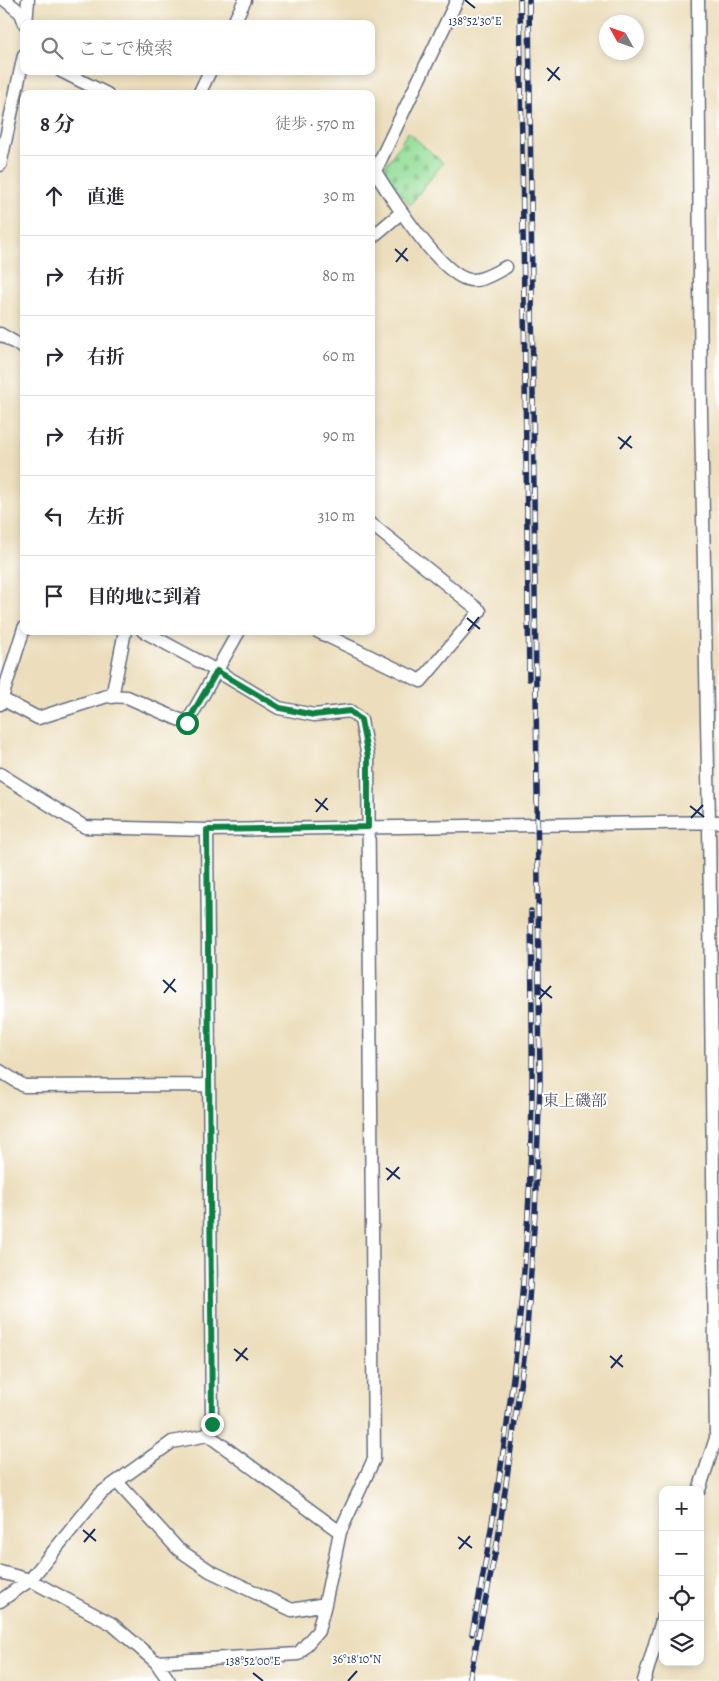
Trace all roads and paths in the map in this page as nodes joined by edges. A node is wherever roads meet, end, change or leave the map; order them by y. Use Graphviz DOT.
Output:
graph roads {
  1 [pos="5,0"];
  2 [pos="28,0"];
  3 [pos="245,0"];
  4 [pos="457,0"];
  5 [pos="698,0"];
  6 [pos="24,20"];
  7 [pos="26,20"];
  8 [pos="235,20"];
  9 [pos="20,73"];
  10 [pos="69,75"];
  11 [pos="208,75"];
  12 [pos="99,90"];
  13 [pos="201,90"];
  14 [pos="0,165"];
  15 [pos="375,169"];
  16 [pos="375,175"];
  17 [pos="402,212"];
  18 [pos="375,235"];
  19 [pos="506,268"];
  20 [pos="0,334"];
  21 [pos="20,346"];
  22 [pos="375,527"];
  23 [pos="22,635"];
  24 [pos="124,635"];
  25 [pos="150,635"];
  26 [pos="237,635"];
  27 [pos="325,635"];
  28 [pos="217,671"];
  29 [pos="112,697"];
  30 [pos="1,700"];
  31 [pos="0,774"];
  32 [pos="714,822"];
  33 [pos="368,827"];
  34 [pos="207,830"];
  35 [pos="0,1071"];
  36 [pos="209,1085"];
  37 [pos="208,1435"];
  38 [pos="717,1438"];
  39 [pos="117,1482"];
  40 [pos="701,1486"];
  41 [pos="340,1532"];
  42 [pos="0,1572"];
  43 [pos="30,1580"];
  44 [pos="0,1601"];
  45 [pos="326,1604"];
  46 [pos="662,1621"];
  47 [pos="156,1662"];
  48 [pos="169,1681"];
  49 [pos="644,1681"];
  1 -- 6 [label="street"];
  2 -- 7 [label="street"];
  3 -- 8 [label="street"];
  4 -- 15 [label="street"];
  5 -- 32 [label="street"];
  9 -- 14 [label="street"];
  10 -- 12 [label="street"];
  11 -- 13 [label="street"];
  16 -- 17 [label="street"];
  17 -- 18 [label="street"];
  17 -- 19 [label="street"];
  20 -- 21 [label="street"];
  22 -- 27 [label="street"];
  23 -- 30 [label="street"];
  24 -- 29 [label="street"];
  25 -- 28 [label="street"];
  26 -- 28 [label="street"];
  28 -- 29 [label="street"];
  28 -- 33 [label="street"];
  29 -- 30 [label="street"];
  31 -- 34 [label="street"];
  32 -- 33 [label="street"];
  32 -- 38 [label="street"];
  33 -- 34 [label="street"];
  33 -- 41 [label="street"];
  34 -- 36 [label="street"];
  35 -- 36 [label="street"];
  36 -- 37 [label="street"];
  37 -- 39 [label="street"];
  37 -- 41 [label="street"];
  38 -- 40 [label="street"];
  39 -- 43 [label="street"];
  39 -- 45 [label="street"];
  41 -- 45 [label="street"];
  42 -- 43 [label="street"];
  43 -- 44 [label="street"];
  43 -- 47 [label="street"];
  45 -- 47 [label="street"];
  46 -- 49 [label="street"];
  47 -- 48 [label="street"];
}
